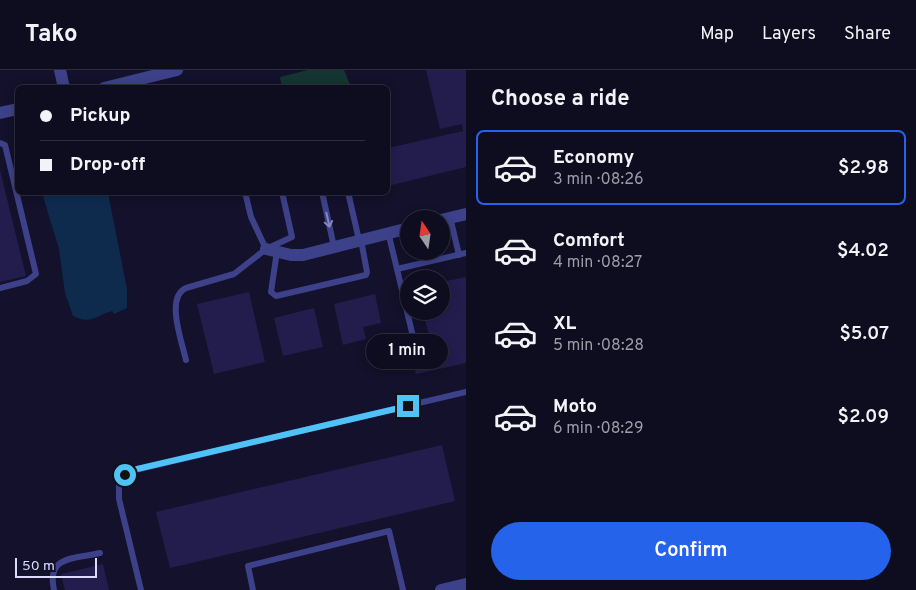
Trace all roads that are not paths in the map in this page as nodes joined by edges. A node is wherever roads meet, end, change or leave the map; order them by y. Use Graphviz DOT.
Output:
graph roads {
  1 [pos="60,70"];
  2 [pos="177,70"];
  3 [pos="63,85"];
  4 [pos="116,85"];
  5 [pos="15,110"];
  6 [pos="0,113"];
  7 [pos="0,143"];
  8 [pos="15,187"];
  9 [pos="17,195"];
  10 [pos="246,195"];
  11 [pos="283,195"];
  12 [pos="323,195"];
  13 [pos="349,195"];
  14 [pos="466,214"];
  15 [pos="450,218"];
  16 [pos="450,228"];
  17 [pos="400,230"];
  18 [pos="388,232"];
  19 [pos="360,240"];
  20 [pos="334,247"];
  21 [pos="272,250"];
  22 [pos="462,254"];
  23 [pos="397,269"];
  24 [pos="0,288"];
  25 [pos="414,341"];
  26 [pos="186,360"];
  27 [pos="466,392"];
  28 [pos="100,553"];
  29 [pos="466,584"];
  30 [pos="54,590"];
  31 [pos="142,590"];
  32 [pos="253,590"];
  33 [pos="403,590"];
  34 [pos="441,590"];
  1 -- 3 [label="street"];
  2 -- 4 [label="street"];
  5 -- 6 [label="street"];
  7 -- 8 [label="lane"];
  9 -- 24 [label="lane"];
  10 -- 21 [label="lane"];
  11 -- 21 [label="lane"];
  12 -- 20 [label="lane, one-way"];
  13 -- 19 [label="lane"];
  14 -- 15 [label="street"];
  16 -- 22 [label="lane"];
  17 -- 18 [label="street"];
  18 -- 19 [label="street"];
  18 -- 23 [label="lane"];
  19 -- 20 [label="street"];
  19 -- 21 [label="lane"];
  20 -- 21 [label="street"];
  21 -- 26 [label="lane"];
  22 -- 23 [label="lane"];
  23 -- 25 [label="lane"];
  27 -- 31 [label="lane"];
  28 -- 30 [label="lane"];
  29 -- 34 [label="street"];
  32 -- 33 [label="lane"];
}
